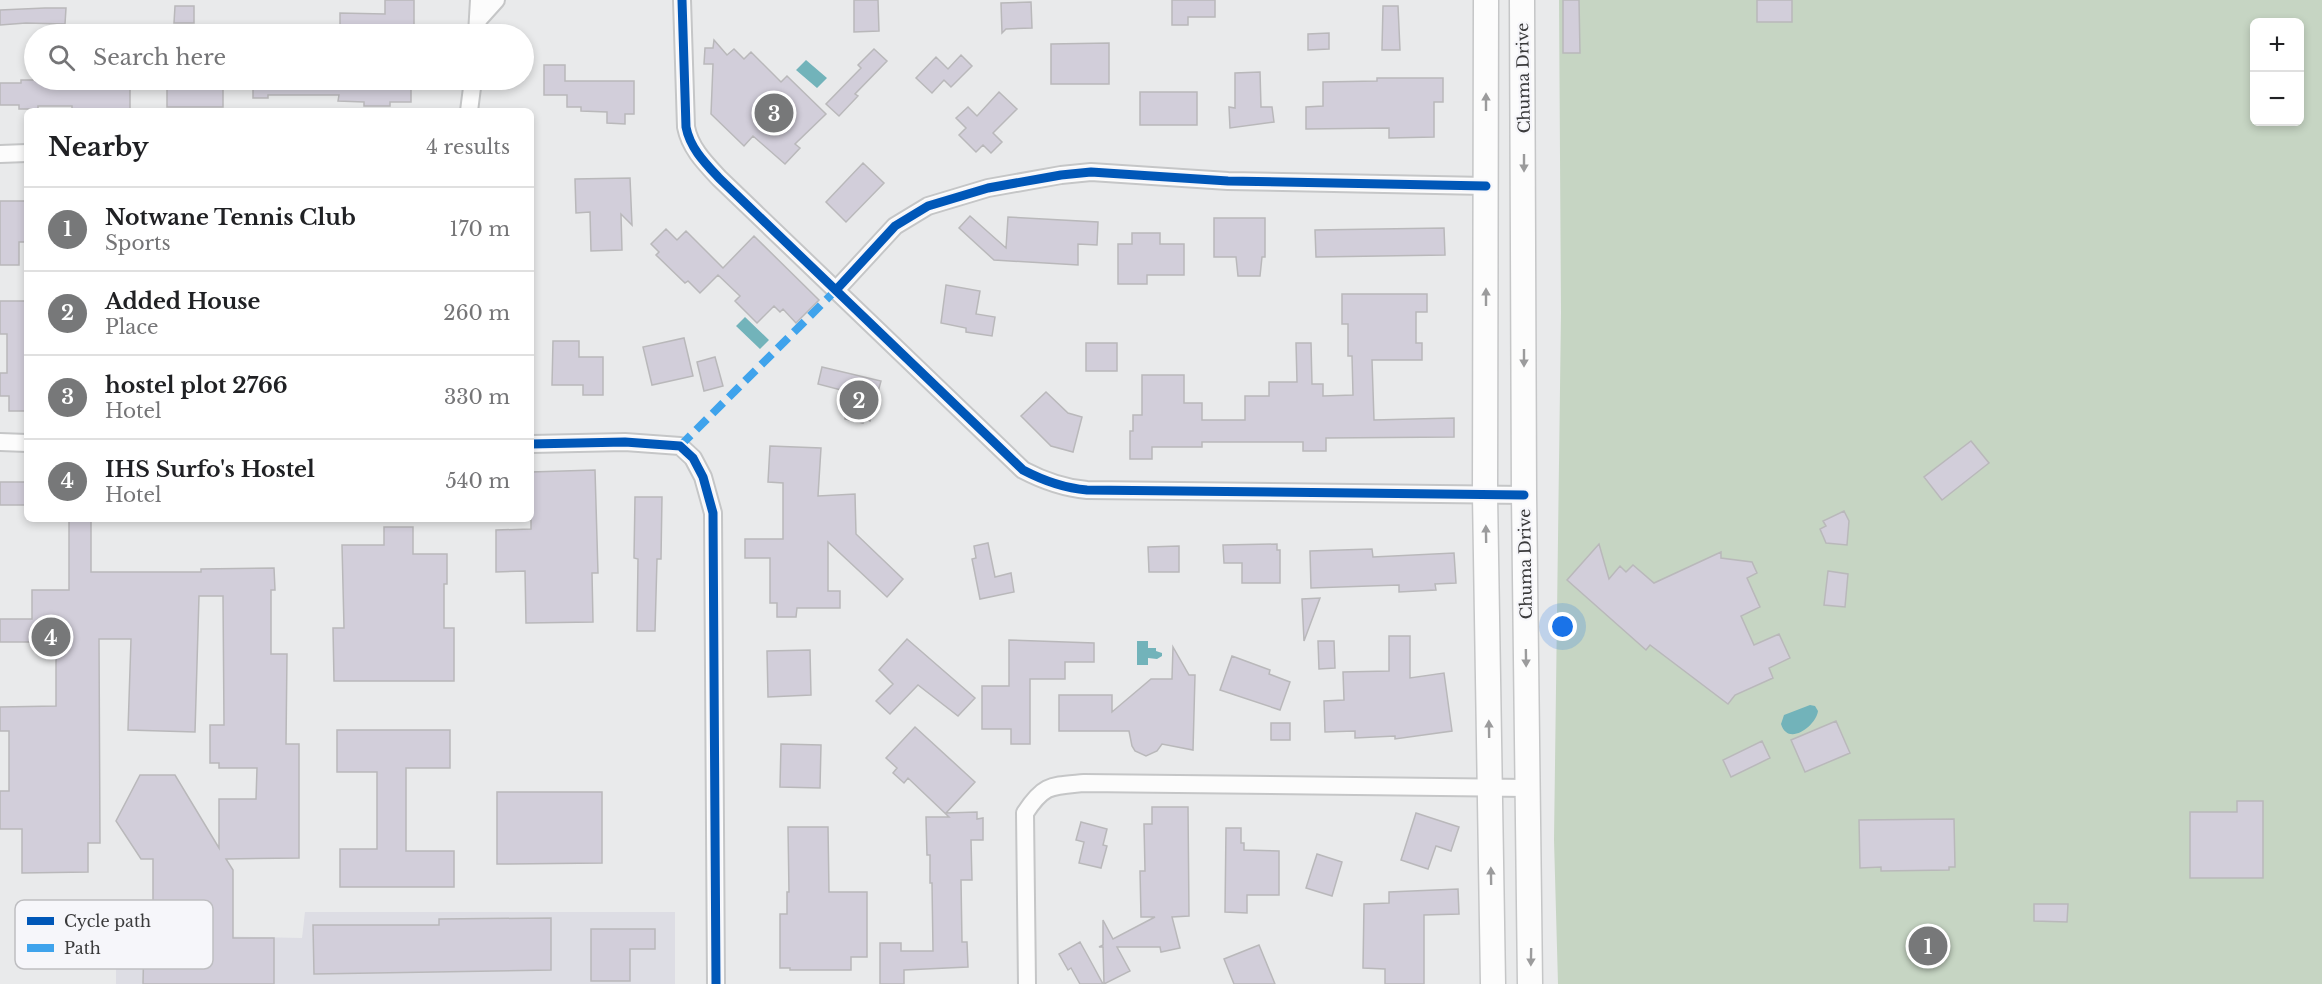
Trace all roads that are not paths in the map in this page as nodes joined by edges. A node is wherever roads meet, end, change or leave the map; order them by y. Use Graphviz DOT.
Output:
graph roads {
  1 [pos="479,0"];
  2 [pos="496,0"];
  3 [pos="682,0"];
  4 [pos="1485,0"];
  5 [pos="1522,0"];
  6 [pos="478,24"];
  7 [pos="480,24"];
  8 [pos="472,90"];
  9 [pos="470,108"];
  10 [pos="24,153"];
  11 [pos="0,154"];
  12 [pos="1486,186"];
  13 [pos="836,290"];
  14 [pos="0,442"];
  15 [pos="24,443"];
  16 [pos="534,444"];
  17 [pos="1485,495"];
  18 [pos="1524,495"];
  19 [pos="1490,788"];
  20 [pos="1527,788"];
  21 [pos="716,984"];
  22 [pos="1027,984"];
  23 [pos="1493,984"];
  24 [pos="1530,984"];
  1 -- 6 [label="street"];
  2 -- 7 [label="street"];
  3 -- 13 [label="street"];
  12 -- 4 [label="main road, one-way"];
  5 -- 18 [label="main road, Chuma Drive, one-way"];
  8 -- 9 [label="street"];
  10 -- 11 [label="street"];
  12 -- 13 [label="street"];
  17 -- 12 [label="main road, one-way"];
  13 -- 17 [label="street"];
  14 -- 15 [label="street"];
  16 -- 21 [label="street"];
  17 -- 18 [label="street"];
  19 -- 17 [label="main road, one-way"];
  18 -- 20 [label="main road, Chuma Drive, one-way"];
  19 -- 20 [label="street"];
  19 -- 22 [label="street"];
  23 -- 19 [label="main road, one-way"];
  20 -- 24 [label="main road, Chuma Drive, one-way"];
}
